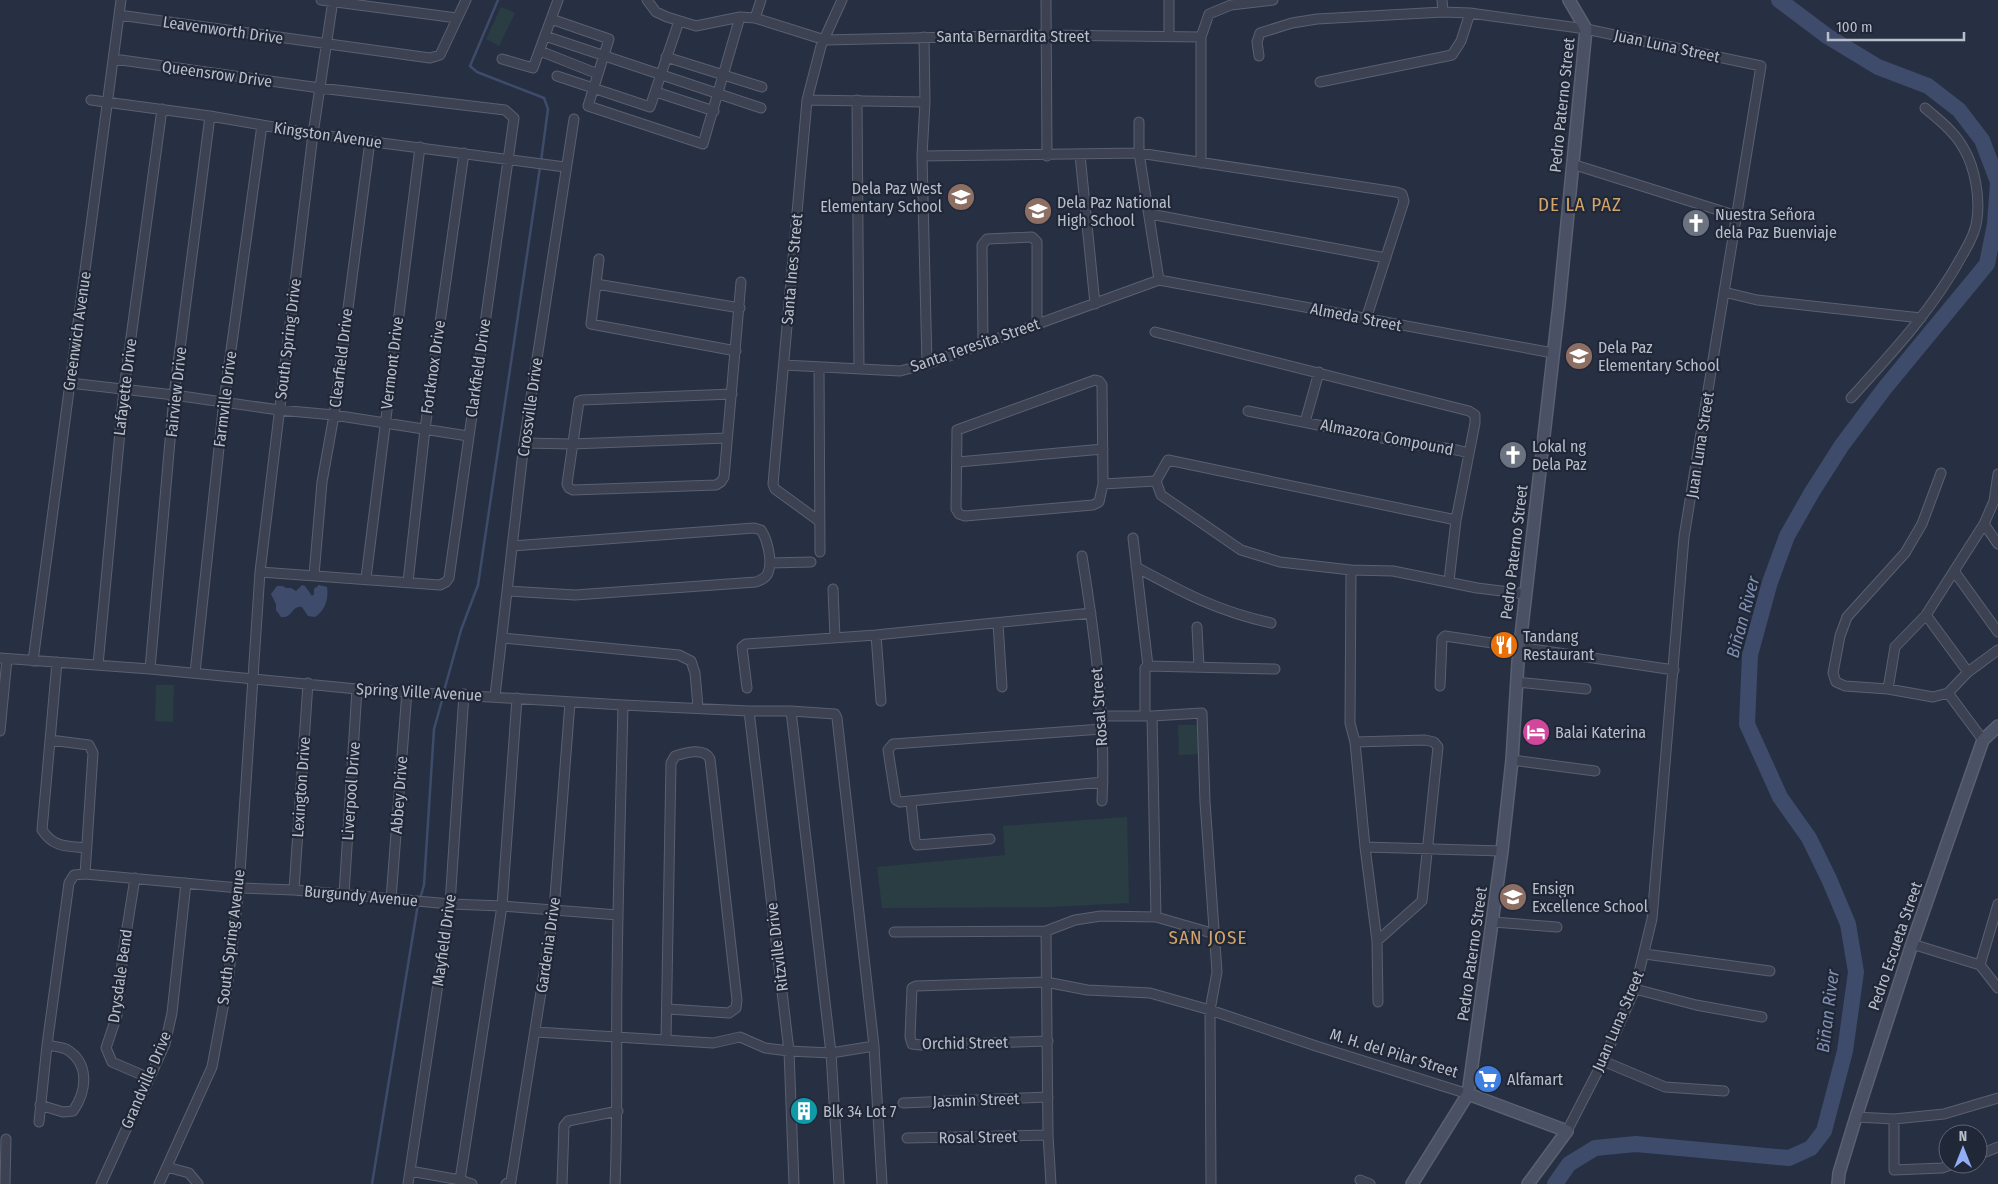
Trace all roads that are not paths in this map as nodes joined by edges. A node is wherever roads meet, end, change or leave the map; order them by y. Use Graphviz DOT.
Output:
graph roads {
  1 [pos="121,0"];
  2 [pos="321,0"];
  3 [pos="466,0"];
  4 [pos="558,0"];
  5 [pos="647,0"];
  6 [pos="761,0"];
  7 [pos="842,0"];
  8 [pos="1046,0"];
  9 [pos="1169,0"];
  10 [pos="1273,0"];
  11 [pos="1442,0"];
  12 [pos="1570,0"];
  13 [pos="333,1"];
  14 [pos="1230,2"];
  15 [pos="1443,12"];
  16 [pos="1470,13"];
  17 [pos="119,15"];
  18 [pos="740,17"];
  19 [pos="457,18"];
  20 [pos="755,18"];
  21 [pos="551,19"];
  22 [pos="678,21"];
  23 [pos="1586,29"];
  24 [pos="1045,35"];
  25 [pos="545,36"];
  26 [pos="924,37"];
  27 [pos="1168,37"];
  28 [pos="1201,37"];
  29 [pos="825,40"];
  30 [pos="327,44"];
  31 [pos="540,51"];
  32 [pos="605,55"];
  33 [pos="1260,56"];
  34 [pos="666,58"];
  35 [pos="114,59"];
  36 [pos="502,59"];
  37 [pos="598,74"];
  38 [pos="662,75"];
  39 [pos="724,75"];
  40 [pos="557,76"];
  41 [pos="1320,82"];
  42 [pos="762,87"];
  43 [pos="320,88"];
  44 [pos="593,89"];
  45 [pos="656,92"];
  46 [pos="719,93"];
  47 [pos="91,100"];
  48 [pos="807,100"];
  49 [pos="856,100"];
  50 [pos="925,102"];
  51 [pos="108,103"];
  52 [pos="761,108"];
  53 [pos="1925,108"];
  54 [pos="162,109"];
  55 [pos="714,111"];
  56 [pos="210,116"];
  57 [pos="574,119"];
  58 [pos="1139,122"];
  59 [pos="262,125"];
  60 [pos="313,134"];
  61 [pos="370,141"];
  62 [pos="420,147"];
  63 [pos="464,153"];
  64 [pos="1139,153"];
  65 [pos="1080,155"];
  66 [pos="922,156"];
  67 [pos="1047,156"];
  68 [pos="508,159"];
  69 [pos="1201,163"];
  70 [pos="1572,164"];
  71 [pos="565,167"];
  72 [pos="1150,214"];
  73 [pos="1737,216"];
  74 [pos="600,258"];
  75 [pos="1386,258"];
  76 [pos="1159,280"];
  77 [pos="742,282"];
  78 [pos="596,284"];
  79 [pos="1724,292"];
  80 [pos="1095,304"];
  81 [pos="740,308"];
  82 [pos="1921,318"];
  83 [pos="1366,319"];
  84 [pos="1037,324"];
  85 [pos="1155,332"];
  86 [pos="983,343"];
  87 [pos="736,351"];
  88 [pos="1553,353"];
  89 [pos="927,364"];
  90 [pos="784,365"];
  91 [pos="819,367"];
  92 [pos="859,368"];
  93 [pos="1319,372"];
  94 [pos="70,383"];
  95 [pos="124,389"];
  96 [pos="732,394"];
  97 [pos="174,395"];
  98 [pos="1851,398"];
  99 [pos="224,401"];
  100 [pos="279,410"];
  101 [pos="1248,410"];
  102 [pos="334,415"];
  103 [pos="384,422"];
  104 [pos="1305,422"];
  105 [pos="425,429"];
  106 [pos="468,436"];
  107 [pos="727,438"];
  108 [pos="524,443"];
  109 [pos="572,444"];
  110 [pos="1103,449"];
  111 [pos="1468,454"];
  112 [pos="958,462"];
  113 [pos="1941,472"];
  114 [pos="1998,474"];
  115 [pos="1156,481"];
  116 [pos="1103,484"];
  117 [pos="1456,520"];
  118 [pos="819,521"];
  119 [pos="1984,524"];
  120 [pos="1133,538"];
  121 [pos="1998,544"];
  122 [pos="512,546"];
  123 [pos="820,552"];
  124 [pos="1082,556"];
  125 [pos="770,562"];
  126 [pos="811,562"];
  127 [pos="1136,566"];
  128 [pos="1351,570"];
  129 [pos="1954,571"];
  130 [pos="260,572"];
  131 [pos="314,575"];
  132 [pos="366,578"];
  133 [pos="1449,581"];
  134 [pos="408,582"];
  135 [pos="832,589"];
  136 [pos="508,591"];
  137 [pos="1526,594"];
  138 [pos="1091,613"];
  139 [pos="1926,615"];
  140 [pos="998,623"];
  141 [pos="1271,623"];
  142 [pos="1197,627"];
  143 [pos="1998,632"];
  144 [pos="876,636"];
  145 [pos="502,638"];
  146 [pos="835,638"];
  147 [pos="1519,648"];
  148 [pos="1998,650"];
  149 [pos="3,658"];
  150 [pos="33,661"];
  151 [pos="57,662"];
  152 [pos="98,665"];
  153 [pos="1148,666"];
  154 [pos="1199,667"];
  155 [pos="150,669"];
  156 [pos="1275,669"];
  157 [pos="1674,670"];
  158 [pos="1968,672"];
  159 [pos="195,673"];
  160 [pos="253,679"];
  161 [pos="1516,682"];
  162 [pos="308,683"];
  163 [pos="1440,686"];
  164 [pos="1002,687"];
  165 [pos="357,688"];
  166 [pos="747,688"];
  167 [pos="1586,689"];
  168 [pos="1888,689"];
  169 [pos="407,691"];
  170 [pos="1948,693"];
  171 [pos="464,694"];
  172 [pos="495,696"];
  173 [pos="517,698"];
  174 [pos="880,701"];
  175 [pos="570,702"];
  176 [pos="623,705"];
  177 [pos="698,707"];
  178 [pos="749,711"];
  179 [pos="791,711"];
  180 [pos="1102,716"];
  181 [pos="1148,716"];
  182 [pos="1998,726"];
  183 [pos="1102,729"];
  184 [pos="0,731"];
  185 [pos="50,740"];
  186 [pos="1983,740"];
  187 [pos="1355,742"];
  188 [pos="1512,760"];
  189 [pos="1595,771"];
  190 [pos="1103,782"];
  191 [pos="1102,801"];
  192 [pos="911,802"];
  193 [pos="990,839"];
  194 [pos="1365,847"];
  195 [pos="87,848"];
  196 [pos="1428,848"];
  197 [pos="1502,852"];
  198 [pos="85,874"];
  199 [pos="135,878"];
  200 [pos="186,883"];
  201 [pos="239,888"];
  202 [pos="294,890"];
  203 [pos="344,894"];
  204 [pos="391,899"];
  205 [pos="450,904"];
  206 [pos="1998,904"];
  207 [pos="502,906"];
  208 [pos="554,910"];
  209 [pos="618,915"];
  210 [pos="1156,917"];
  211 [pos="1493,922"];
  212 [pos="1556,927"];
  213 [pos="1046,931"];
  214 [pos="894,932"];
  215 [pos="1215,934"];
  216 [pos="1377,941"];
  217 [pos="1912,944"];
  218 [pos="1645,954"];
  219 [pos="1980,965"];
  220 [pos="1770,971"];
  221 [pos="1046,982"];
  222 [pos="916,986"];
  223 [pos="1998,988"];
  224 [pos="1635,990"];
  225 [pos="1378,1002"];
  226 [pos="668,1009"];
  227 [pos="1210,1010"];
  228 [pos="1762,1017"];
  229 [pos="536,1032"];
  230 [pos="616,1038"];
  231 [pos="666,1040"];
  232 [pos="1048,1041"];
  233 [pos="47,1046"];
  234 [pos="874,1046"];
  235 [pos="789,1051"];
  236 [pos="831,1052"];
  237 [pos="1602,1061"];
  238 [pos="149,1078"];
  239 [pos="1724,1091"];
  240 [pos="1468,1094"];
  241 [pos="1048,1097"];
  242 [pos="1998,1098"];
  243 [pos="903,1103"];
  244 [pos="40,1105"];
  245 [pos="618,1111"];
  246 [pos="1856,1117"];
  247 [pos="1894,1119"];
  248 [pos="38,1122"];
  249 [pos="1567,1131"];
  250 [pos="1048,1135"];
  251 [pos="907,1138"];
  252 [pos="6,1139"];
  253 [pos="167,1167"];
  254 [pos="1938,1168"];
  255 [pos="410,1172"];
  256 [pos="460,1180"];
  257 [pos="1360,1180"];
  258 [pos="510,1183"];
  259 [pos="5,1184"];
  260 [pos="101,1184"];
  261 [pos="159,1184"];
  262 [pos="198,1184"];
  263 [pos="408,1184"];
  264 [pos="472,1184"];
  265 [pos="562,1184"];
  266 [pos="615,1184"];
  267 [pos="794,1184"];
  268 [pos="839,1184"];
  269 [pos="882,1184"];
  270 [pos="1051,1184"];
  271 [pos="1211,1184"];
  272 [pos="1370,1184"];
  273 [pos="1412,1184"];
  274 [pos="1528,1184"];
  275 [pos="1838,1184"];
  1 -- 17 [label="street, Greenwich Avenue"];
  2 -- 13 [label="street"];
  3 -- 19 [label="street, Leavenworth Drive"];
  4 -- 21 [label="street"];
  5 -- 22 [label="street, Santa Bernardita Street"];
  6 -- 20 [label="street"];
  7 -- 29 [label="street, Santa Ines Street"];
  8 -- 24 [label="street"];
  9 -- 27 [label="street"];
  10 -- 14 [label="street"];
  11 -- 15 [label="street"];
  12 -- 23 [label="street, Pedro Paterno Street"];
  13 -- 19 [label="street"];
  13 -- 30 [label="street, South Spring Drive"];
  14 -- 28 [label="street"];
  15 -- 16 [label="street, Juan Luna Street"];
  15 -- 33 [label="street, Juan Luna Street"];
  16 -- 23 [label="street, Juan Luna Street"];
  16 -- 41 [label="street"];
  17 -- 30 [label="street, Leavenworth Drive"];
  17 -- 35 [label="street, Greenwich Avenue"];
  18 -- 20 [label="street, Santa Bernardita Street"];
  18 -- 22 [label="street, Santa Bernardita Street"];
  18 -- 39 [label="street"];
  19 -- 30 [label="street, Leavenworth Drive"];
  20 -- 29 [label="street, Santa Bernardita Street"];
  21 -- 25 [label="street"];
  21 -- 32 [label="street"];
  22 -- 34 [label="street"];
  23 -- 70 [label="street, Pedro Paterno Street"];
  23 -- 73 [label="street, Juan Luna Street"];
  24 -- 26 [label="street, Santa Bernardita Street"];
  24 -- 27 [label="street, Santa Bernardita Street"];
  24 -- 67 [label="street"];
  25 -- 31 [label="street"];
  25 -- 32 [label="street"];
  26 -- 29 [label="street, Santa Bernardita Street"];
  26 -- 50 [label="street"];
  27 -- 28 [label="street, Santa Bernardita Street"];
  28 -- 69 [label="street"];
  29 -- 48 [label="street, Santa Ines Street"];
  30 -- 43 [label="street, South Spring Drive"];
  31 -- 36 [label="street"];
  31 -- 37 [label="street"];
  32 -- 37 [label="street"];
  32 -- 38 [label="street"];
  34 -- 38 [label="street"];
  34 -- 39 [label="street"];
  35 -- 43 [label="street, Queensrow Drive"];
  35 -- 51 [label="street, Greenwich Avenue"];
  37 -- 44 [label="street"];
  38 -- 45 [label="street"];
  38 -- 46 [label="street"];
  39 -- 42 [label="street"];
  39 -- 46 [label="street"];
  40 -- 44 [label="street"];
  43 -- 60 [label="street, South Spring Drive"];
  43 -- 68 [label="street, Queensrow Drive"];
  44 -- 45 [label="street"];
  44 -- 55 [label="street"];
  45 -- 55 [label="street"];
  46 -- 52 [label="street"];
  46 -- 55 [label="street"];
  47 -- 51 [label="street, Kingston Avenue"];
  48 -- 49 [label="street"];
  48 -- 90 [label="street, Santa Ines Street"];
  49 -- 50 [label="street"];
  49 -- 92 [label="street"];
  50 -- 66 [label="street"];
  51 -- 54 [label="street, Kingston Avenue"];
  51 -- 94 [label="street, Greenwich Avenue"];
  53 -- 82 [label="street"];
  54 -- 56 [label="street, Kingston Avenue"];
  54 -- 95 [label="street, Lafayette Drive"];
  56 -- 59 [label="street, Kingston Avenue"];
  56 -- 97 [label="street, Fairview Drive"];
  57 -- 71 [label="street, Crossville Drive"];
  58 -- 64 [label="street"];
  59 -- 60 [label="street, Kingston Avenue"];
  59 -- 99 [label="street, Farmville Drive"];
  60 -- 61 [label="street, Kingston Avenue"];
  60 -- 100 [label="street, South Spring Drive"];
  61 -- 62 [label="street, Kingston Avenue"];
  61 -- 102 [label="street, Clearfield Drive"];
  62 -- 63 [label="street, Kingston Avenue"];
  62 -- 103 [label="street, Vermont Drive"];
  63 -- 68 [label="street, Kingston Avenue"];
  63 -- 105 [label="street, Fortknox Drive"];
  64 -- 65 [label="street"];
  64 -- 69 [label="street"];
  64 -- 72 [label="street"];
  65 -- 67 [label="street"];
  65 -- 80 [label="street"];
  66 -- 67 [label="street"];
  66 -- 89 [label="street"];
  68 -- 71 [label="street, Kingston Avenue"];
  68 -- 106 [label="street, Clarkfield Drive"];
  69 -- 75 [label="street"];
  70 -- 73 [label="street"];
  70 -- 88 [label="street, Pedro Paterno Street"];
  71 -- 108 [label="street, Crossville Drive"];
  72 -- 75 [label="street"];
  72 -- 76 [label="street"];
  73 -- 79 [label="street, Juan Luna Street"];
  74 -- 78 [label="street"];
  75 -- 83 [label="street"];
  76 -- 80 [label="street, Santa Teresita Street"];
  76 -- 83 [label="street, Almeda Street"];
  77 -- 81 [label="street"];
  78 -- 81 [label="street"];
  78 -- 87 [label="street"];
  79 -- 82 [label="street"];
  79 -- 157 [label="street, Juan Luna Street"];
  80 -- 84 [label="street, Santa Teresita Street"];
  81 -- 87 [label="street"];
  82 -- 98 [label="street"];
  83 -- 88 [label="street, Almeda Street"];
  84 -- 86 [label="street, Santa Teresita Street"];
  84 -- 86 [label="street"];
  85 -- 93 [label="street"];
  86 -- 89 [label="street, Santa Teresita Street"];
  87 -- 96 [label="street"];
  88 -- 137 [label="street, Pedro Paterno Street"];
  89 -- 92 [label="street, Santa Teresita Street"];
  90 -- 91 [label="street, Santa Teresita Street"];
  90 -- 118 [label="street, Santa Ines Street"];
  91 -- 92 [label="street, Santa Teresita Street"];
  91 -- 118 [label="street"];
  93 -- 104 [label="street, Almazora Compound"];
  93 -- 111 [label="street"];
  94 -- 95 [label="street"];
  94 -- 150 [label="street, Greenwich Avenue"];
  95 -- 97 [label="street"];
  95 -- 152 [label="street, Lafayette Drive"];
  96 -- 107 [label="street"];
  96 -- 109 [label="street"];
  97 -- 99 [label="street"];
  97 -- 155 [label="street, Fairview Drive"];
  99 -- 100 [label="street"];
  99 -- 159 [label="street, Farmville Drive"];
  100 -- 102 [label="street"];
  100 -- 130 [label="street, South Spring Drive"];
  101 -- 104 [label="street, Almazora Compound"];
  102 -- 103 [label="street"];
  102 -- 131 [label="street, Clearfield Drive"];
  103 -- 105 [label="street"];
  103 -- 132 [label="street, Vermont Drive"];
  104 -- 111 [label="street, Almazora Compound"];
  105 -- 106 [label="street"];
  105 -- 134 [label="street, Fortknox Drive"];
  106 -- 134 [label="street, Clarkfield Drive"];
  107 -- 109 [label="street"];
  107 -- 109 [label="street"];
  108 -- 109 [label="street"];
  108 -- 122 [label="street, Crossville Drive"];
  110 -- 112 [label="street"];
  110 -- 112 [label="street"];
  110 -- 116 [label="street"];
  111 -- 117 [label="street"];
  112 -- 116 [label="street"];
  113 -- 168 [label="street"];
  114 -- 119 [label="street"];
  115 -- 116 [label="street"];
  115 -- 117 [label="street"];
  115 -- 128 [label="street"];
  117 -- 133 [label="street"];
  118 -- 123 [label="street"];
  119 -- 121 [label="street"];
  119 -- 129 [label="street"];
  120 -- 127 [label="street"];
  122 -- 125 [label="street"];
  122 -- 136 [label="street, Crossville Drive"];
  124 -- 138 [label="street, Rosal Street"];
  125 -- 126 [label="street"];
  125 -- 136 [label="street"];
  127 -- 141 [label="street"];
  127 -- 153 [label="street"];
  128 -- 133 [label="street"];
  128 -- 187 [label="street"];
  129 -- 139 [label="street"];
  129 -- 143 [label="street"];
  130 -- 131 [label="street"];
  130 -- 160 [label="street, South Spring Drive"];
  131 -- 132 [label="street"];
  132 -- 134 [label="street"];
  133 -- 137 [label="street"];
  135 -- 146 [label="street"];
  136 -- 145 [label="street, Crossville Drive"];
  137 -- 147 [label="street, Pedro Paterno Street"];
  138 -- 140 [label="street"];
  138 -- 180 [label="street, Rosal Street"];
  139 -- 158 [label="street"];
  139 -- 168 [label="street"];
  140 -- 144 [label="street"];
  140 -- 164 [label="street"];
  142 -- 154 [label="street"];
  144 -- 146 [label="street"];
  144 -- 174 [label="street"];
  145 -- 172 [label="street, Crossville Drive"];
  145 -- 177 [label="street"];
  146 -- 166 [label="street"];
  147 -- 157 [label="street"];
  147 -- 161 [label="street, Pedro Paterno Street"];
  147 -- 163 [label="street"];
  148 -- 158 [label="street"];
  149 -- 150 [label="street, Spring Ville Avenue"];
  149 -- 184 [label="street"];
  150 -- 151 [label="street, Spring Ville Avenue"];
  151 -- 152 [label="street, Spring Ville Avenue"];
  151 -- 185 [label="street"];
  152 -- 155 [label="street, Spring Ville Avenue"];
  153 -- 154 [label="street"];
  153 -- 181 [label="street"];
  154 -- 156 [label="street"];
  155 -- 159 [label="street, Spring Ville Avenue"];
  157 -- 218 [label="street, Juan Luna Street"];
  158 -- 170 [label="street"];
  159 -- 160 [label="street, Spring Ville Avenue"];
  160 -- 162 [label="street, Spring Ville Avenue"];
  160 -- 201 [label="street, South Spring Avenue"];
  161 -- 167 [label="street"];
  161 -- 188 [label="street, Pedro Paterno Street"];
  162 -- 165 [label="street, Spring Ville Avenue"];
  162 -- 202 [label="street, Lexington Drive"];
  165 -- 169 [label="street, Spring Ville Avenue"];
  165 -- 203 [label="street, Liverpool Drive"];
  168 -- 170 [label="street"];
  169 -- 171 [label="street, Spring Ville Avenue"];
  169 -- 204 [label="street, Abbey Drive"];
  170 -- 186 [label="street"];
  171 -- 172 [label="street, Spring Ville Avenue"];
  171 -- 205 [label="street, Mayfield Drive"];
  172 -- 173 [label="street, Spring Ville Avenue"];
  173 -- 175 [label="street, Spring Ville Avenue"];
  173 -- 207 [label="street"];
  175 -- 176 [label="street, Spring Ville Avenue"];
  175 -- 208 [label="street, Gardenia Drive"];
  176 -- 177 [label="street, Spring Ville Avenue"];
  176 -- 209 [label="street"];
  177 -- 178 [label="street, Spring Ville Avenue"];
  178 -- 179 [label="street, Spring Ville Avenue"];
  178 -- 235 [label="street, Ritzville Drive"];
  179 -- 234 [label="street, Spring Ville Avenue"];
  179 -- 236 [label="street"];
  180 -- 181 [label="street"];
  180 -- 183 [label="street, Rosal Street"];
  181 -- 210 [label="street"];
  181 -- 215 [label="street"];
  182 -- 186 [label="street, Pedro Escueta Street"];
  183 -- 190 [label="street, Rosal Street"];
  183 -- 192 [label="street"];
  185 -- 195 [label="street"];
  185 -- 195 [label="street"];
  186 -- 217 [label="street, Pedro Escueta Street"];
  187 -- 194 [label="street"];
  187 -- 196 [label="street"];
  188 -- 189 [label="street"];
  188 -- 197 [label="street, Pedro Paterno Street"];
  190 -- 191 [label="street, Rosal Street"];
  190 -- 192 [label="street"];
  192 -- 193 [label="street"];
  194 -- 196 [label="street"];
  194 -- 216 [label="street"];
  195 -- 198 [label="street"];
  196 -- 197 [label="street"];
  196 -- 216 [label="street"];
  197 -- 211 [label="street, Pedro Paterno Street"];
  198 -- 199 [label="street, Burgundy Avenue"];
  198 -- 233 [label="street"];
  199 -- 200 [label="street, Burgundy Avenue"];
  199 -- 238 [label="street, Drysdale Bend"];
  200 -- 201 [label="street, Burgundy Avenue"];
  200 -- 238 [label="street, Grandville Drive"];
  201 -- 202 [label="street, Burgundy Avenue"];
  201 -- 253 [label="street, South Spring Avenue"];
  202 -- 203 [label="street, Burgundy Avenue"];
  203 -- 204 [label="street, Burgundy Avenue"];
  204 -- 205 [label="street, Burgundy Avenue"];
  205 -- 207 [label="street, Burgundy Avenue"];
  205 -- 255 [label="street, Mayfield Drive"];
  206 -- 219 [label="street"];
  207 -- 208 [label="street, Burgundy Avenue"];
  207 -- 256 [label="street"];
  208 -- 209 [label="street, Burgundy Avenue"];
  208 -- 229 [label="street, Gardenia Drive"];
  209 -- 230 [label="street"];
  210 -- 213 [label="street"];
  210 -- 215 [label="street"];
  211 -- 212 [label="street"];
  211 -- 240 [label="street, Pedro Paterno Street"];
  213 -- 214 [label="street"];
  213 -- 221 [label="street"];
  215 -- 227 [label="street"];
  216 -- 225 [label="street"];
  217 -- 219 [label="street"];
  217 -- 246 [label="street, Pedro Escueta Street"];
  218 -- 220 [label="street"];
  218 -- 224 [label="street, Juan Luna Street"];
  219 -- 223 [label="street"];
  221 -- 222 [label="street, M. H. del Pilar Street"];
  221 -- 227 [label="street, M. H. del Pilar Street"];
  221 -- 232 [label="street"];
  222 -- 232 [label="street, Orchid Street"];
  224 -- 228 [label="street"];
  224 -- 237 [label="street, Juan Luna Street"];
  226 -- 226 [label="street"];
  226 -- 231 [label="street"];
  227 -- 240 [label="street, M. H. del Pilar Street"];
  227 -- 271 [label="street"];
  229 -- 230 [label="street"];
  229 -- 258 [label="street, Gardenia Drive"];
  230 -- 231 [label="street"];
  230 -- 245 [label="street"];
  231 -- 235 [label="street"];
  232 -- 241 [label="street"];
  233 -- 244 [label="street"];
  233 -- 244 [label="street"];
  234 -- 236 [label="street"];
  234 -- 269 [label="street"];
  235 -- 236 [label="street"];
  235 -- 267 [label="street, Ritzville Drive"];
  236 -- 268 [label="street"];
  237 -- 239 [label="street"];
  237 -- 249 [label="street, Juan Luna Street"];
  238 -- 260 [label="street, Grandville Drive"];
  240 -- 249 [label="street, M. H. del Pilar Street"];
  240 -- 273 [label="street, Pedro Paterno Street"];
  241 -- 243 [label="street, Jasmin Street"];
  241 -- 250 [label="street"];
  242 -- 247 [label="street"];
  244 -- 248 [label="street"];
  245 -- 265 [label="street"];
  245 -- 266 [label="street"];
  246 -- 247 [label="street"];
  246 -- 275 [label="street, Pedro Escueta Street"];
  247 -- 254 [label="street"];
  249 -- 274 [label="street"];
  250 -- 251 [label="street, Rosal Street"];
  250 -- 270 [label="street"];
  252 -- 259 [label="street"];
  253 -- 261 [label="street, South Spring Avenue"];
  253 -- 262 [label="street"];
  255 -- 256 [label="street"];
  255 -- 263 [label="street, Mayfield Drive"];
  256 -- 264 [label="street"];
  257 -- 272 [label="street"];
}
